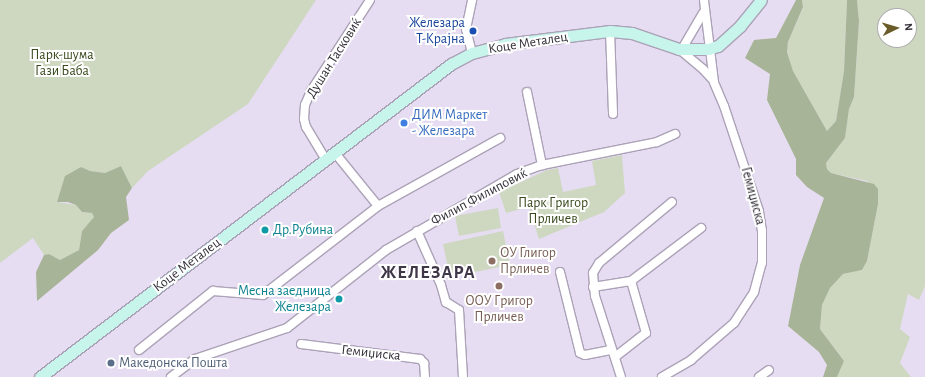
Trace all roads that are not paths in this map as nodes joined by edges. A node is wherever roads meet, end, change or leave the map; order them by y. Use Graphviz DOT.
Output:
graph roads {
  1 [pos="370,0"];
  2 [pos="472,0"];
  3 [pos="704,0"];
  4 [pos="762,0"];
  5 [pos="704,12"];
  6 [pos="610,31"];
  7 [pos="680,49"];
  8 [pos="708,49"];
  9 [pos="472,54"];
  10 [pos="714,82"];
  11 [pos="527,92"];
  12 [pos="613,114"];
  13 [pos="674,134"];
  14 [pos="500,138"];
  15 [pos="330,157"];
  16 [pos="542,165"];
  17 [pos="672,202"];
  18 [pos="378,206"];
  19 [pos="701,228"];
  20 [pos="417,231"];
  21 [pos="560,272"];
  22 [pos="632,281"];
  23 [pos="593,287"];
  24 [pos="301,344"];
  25 [pos="139,350"];
  26 [pos="613,353"];
  27 [pos="769,370"];
  28 [pos="40,377"];
  29 [pos="171,377"];
  30 [pos="426,377"];
  31 [pos="463,377"];
  32 [pos="621,377"];
  33 [pos="662,377"];
  34 [pos="759,377"];
  1 -- 15 [label="street, Душан Тасковиќ"];
  2 -- 9 [label="street"];
  3 -- 5 [label="street, Гемиџиска"];
  4 -- 8 [label="street"];
  5 -- 7 [label="street"];
  5 -- 8 [label="street, Гемиџиска"];
  6 -- 7 [label="street, Коце Металец"];
  6 -- 9 [label="street, Коце Металец"];
  6 -- 12 [label="street"];
  7 -- 8 [label="street, Коце Металец"];
  7 -- 10 [label="street, Коце Металец"];
  8 -- 10 [label="street, Гемиџиска"];
  9 -- 15 [label="street, Коце Металец"];
  10 -- 33 [label="street, Гемиџиска"];
  11 -- 16 [label="street, Филип Филиповиќ"];
  13 -- 16 [label="street, Филип Филиповиќ"];
  14 -- 18 [label="street"];
  15 -- 18 [label="street"];
  15 -- 28 [label="street, Коце Металец"];
  16 -- 20 [label="street, Филип Филиповиќ"];
  17 -- 23 [label="street"];
  18 -- 25 [label="street"];
  19 -- 22 [label="street"];
  20 -- 29 [label="street, Филип Филиповиќ"];
  20 -- 31 [label="street, Филип Филиповиќ"];
  21 -- 26 [label="street"];
  22 -- 23 [label="street"];
  22 -- 26 [label="street"];
  23 -- 26 [label="street"];
  24 -- 30 [label="street, Гемиџиска"];
  26 -- 32 [label="street"];
  27 -- 34 [label="street"];
}
